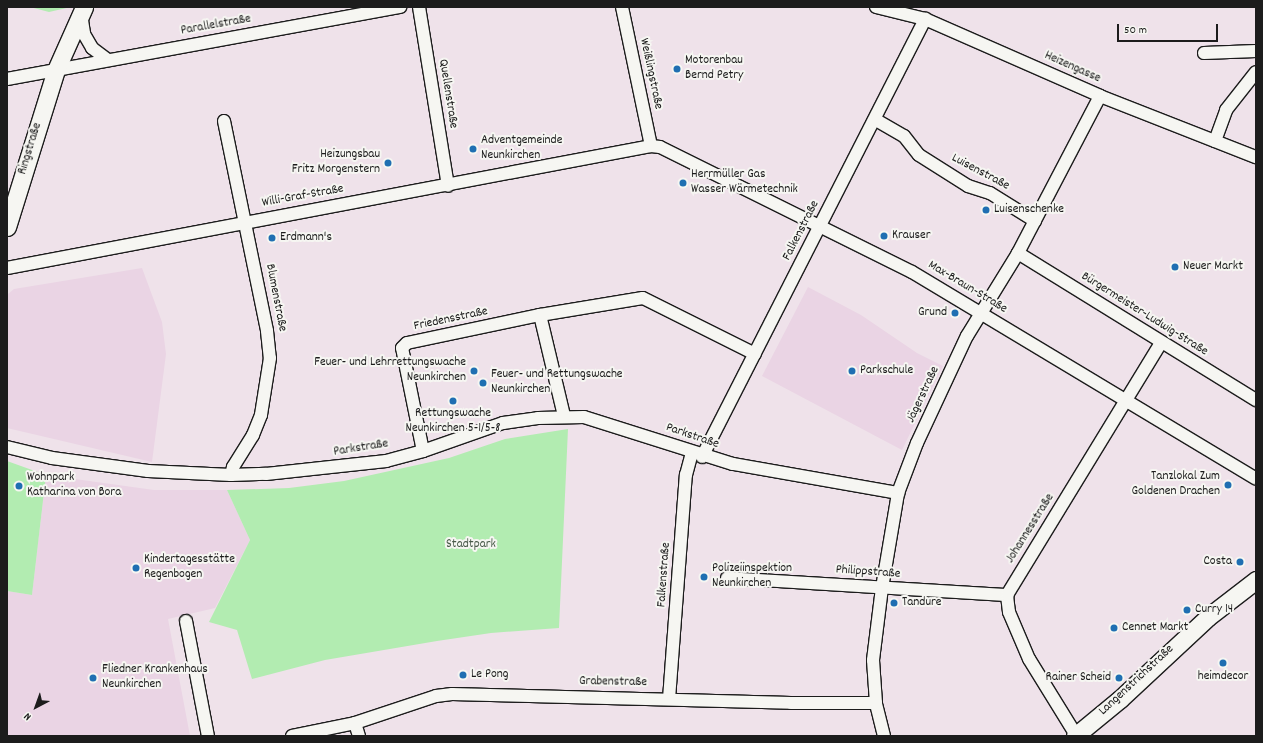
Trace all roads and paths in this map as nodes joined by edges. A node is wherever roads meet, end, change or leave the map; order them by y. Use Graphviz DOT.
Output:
graph roads {
  1 [pos="400,7"];
  2 [pos="419,7"];
  3 [pos="622,7"];
  4 [pos="876,7"];
  5 [pos="83,10"];
  6 [pos="925,19"];
  7 [pos="1256,51"];
  8 [pos="1204,53"];
  9 [pos="108,60"];
  10 [pos="56,70"];
  11 [pos="1256,72"];
  12 [pos="7,79"];
  13 [pos="1100,96"];
  14 [pos="876,120"];
  15 [pos="224,121"];
  16 [pos="1215,141"];
  17 [pos="651,146"];
  18 [pos="1256,157"];
  19 [pos="448,186"];
  20 [pos="245,221"];
  21 [pos="1035,221"];
  22 [pos="820,225"];
  23 [pos="7,227"];
  24 [pos="1018,253"];
  25 [pos="7,268"];
  26 [pos="981,312"];
  27 [pos="540,315"];
  28 [pos="1161,343"];
  29 [pos="755,354"];
  30 [pos="1256,400"];
  31 [pos="1126,402"];
  32 [pos="564,416"];
  33 [pos="7,447"];
  34 [pos="423,451"];
  35 [pos="697,455"];
  36 [pos="231,475"];
  37 [pos="1256,479"];
  38 [pos="898,493"];
  39 [pos="727,578"];
  40 [pos="1253,587"];
  41 [pos="882,588"];
  42 [pos="1007,595"];
  43 [pos="186,620"];
  44 [pos="669,699"];
  45 [pos="876,703"];
  46 [pos="355,724"];
  47 [pos="1079,734"];
  48 [pos="208,736"];
  49 [pos="292,736"];
  50 [pos="359,736"];
  51 [pos="884,736"];
  1 -- 9 [label="street, Parallelstraße"];
  2 -- 19 [label="street, Quellenstraße"];
  3 -- 17 [label="street, Weißlingstraße"];
  4 -- 6 [label="street, Heizengasse"];
  5 -- 9 [label="street"];
  5 -- 10 [label="street, Ringstraße"];
  6 -- 13 [label="street, Heizengasse"];
  6 -- 14 [label="street, Falkenstraße"];
  7 -- 8 [label="street"];
  9 -- 10 [label="street, Parallelstraße"];
  10 -- 12 [label="street, Parallelstraße"];
  10 -- 23 [label="street, Ringstraße"];
  11 -- 16 [label="street"];
  13 -- 16 [label="street, Heizengasse"];
  13 -- 21 [label="street, Jägerstraße"];
  14 -- 21 [label="street, Luisenstraße"];
  14 -- 22 [label="street, Falkenstraße"];
  15 -- 20 [label="street, Blumenstraße"];
  16 -- 18 [label="street, Heizengasse"];
  17 -- 19 [label="street, Willi-Graf-Straße"];
  17 -- 22 [label="street, Max-Braun-Straße"];
  19 -- 20 [label="street, Willi-Graf-Straße"];
  20 -- 25 [label="street, Willi-Graf-Straße"];
  20 -- 36 [label="street, Blumenstraße"];
  21 -- 24 [label="street, Jägerstraße"];
  22 -- 26 [label="street, Max-Braun-Straße"];
  22 -- 29 [label="street, Falkenstraße"];
  24 -- 26 [label="street, Jägerstraße"];
  24 -- 28 [label="street, Bürgermeister-Ludwig-Straße"];
  26 -- 31 [label="street, Max-Braun-Straße"];
  26 -- 38 [label="street, Jägerstraße"];
  27 -- 29 [label="street, Friedensstraße"];
  27 -- 32 [label="street"];
  27 -- 34 [label="street, Friedensstraße"];
  28 -- 30 [label="street, Bürgermeister-Ludwig-Straße"];
  28 -- 31 [label="street, Johannesstraße"];
  29 -- 35 [label="street, Falkenstraße"];
  31 -- 37 [label="street, Max-Braun-Straße"];
  31 -- 42 [label="street, Johannesstraße"];
  32 -- 34 [label="street, Parkstraße"];
  32 -- 35 [label="street, Parkstraße"];
  33 -- 36 [label="street, Parkstraße"];
  34 -- 36 [label="street, Parkstraße"];
  35 -- 38 [label="street, Parkstraße"];
  35 -- 44 [label="street, Falkenstraße"];
  38 -- 41 [label="street, Jägerstraße"];
  39 -- 41 [label="street, Philippstraße"];
  40 -- 47 [label="street, Langenstrichstraße"];
  41 -- 42 [label="street, Philippstraße"];
  41 -- 45 [label="street, Jägerstraße"];
  42 -- 47 [label="street"];
  43 -- 48 [label="street"];
  44 -- 45 [label="street, Grabenstraße"];
  44 -- 46 [label="street, Grabenstraße"];
  45 -- 51 [label="street, Jägerstraße"];
  46 -- 49 [label="street, Grabenstraße"];
  46 -- 50 [label="street"];
}
